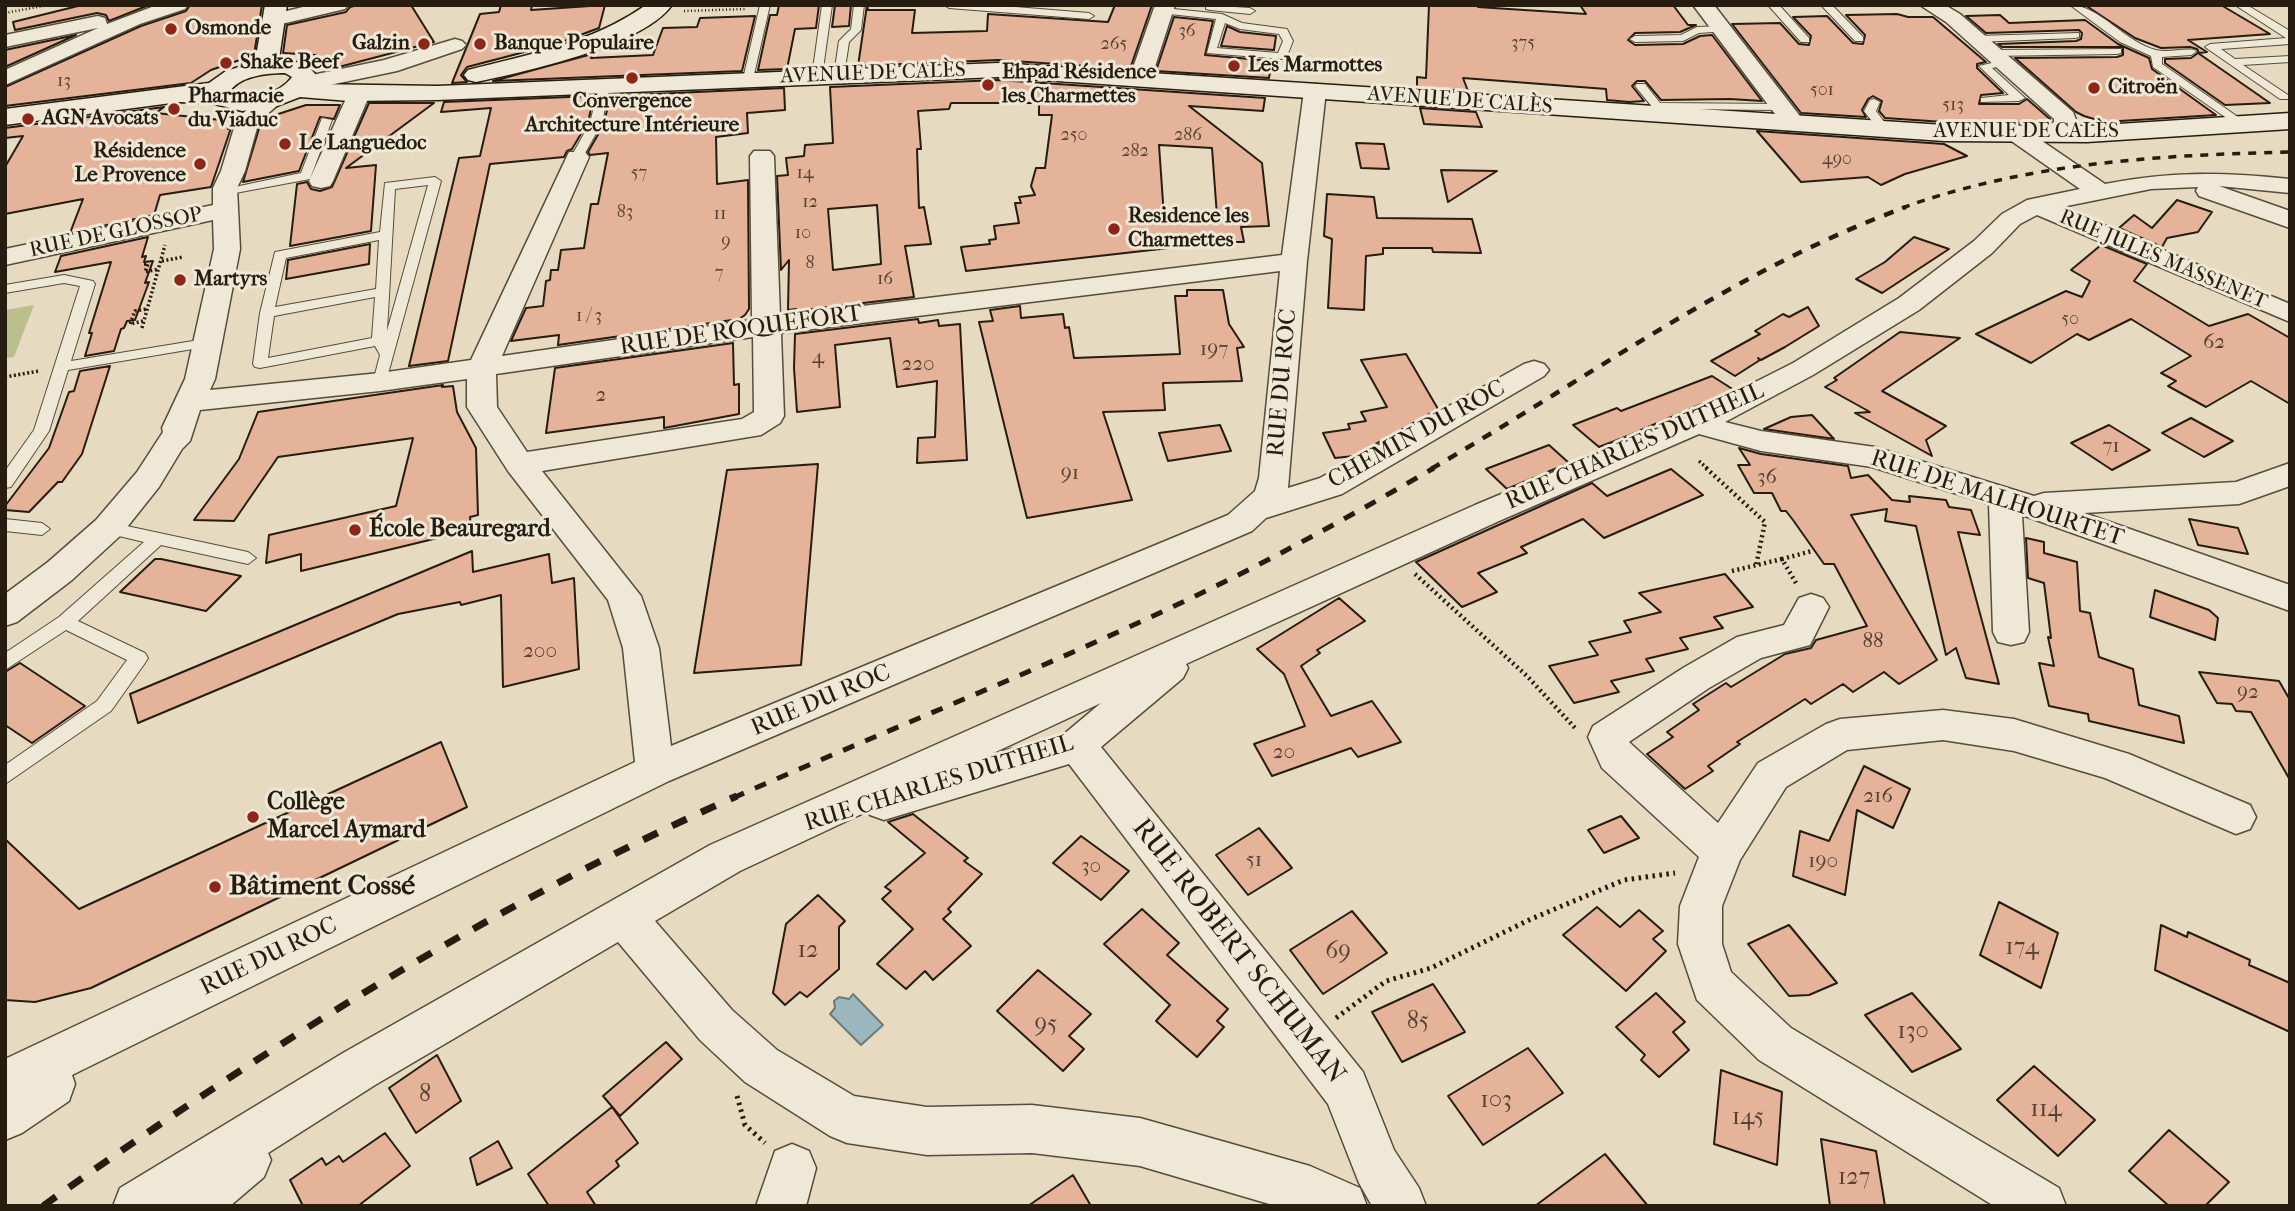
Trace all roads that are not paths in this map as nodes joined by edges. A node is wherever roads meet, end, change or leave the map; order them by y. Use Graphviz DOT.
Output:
graph roads {
  1 [pos="178,5"];
  2 [pos="338,5"];
  3 [pos="827,5"];
  4 [pos="859,5"];
  5 [pos="949,5"];
  6 [pos="1189,5"];
  7 [pos="1703,5"];
  8 [pos="1709,5"];
  9 [pos="1773,5"];
  10 [pos="1826,5"];
  11 [pos="1930,5"];
  12 [pos="2075,5"];
  13 [pos="2240,5"];
  14 [pos="764,6"];
  15 [pos="1023,8"];
  16 [pos="1164,8"];
  17 [pos="657,9"];
  18 [pos="1250,11"];
  19 [pos="275,13"];
  20 [pos="1089,16"];
  21 [pos="1222,17"];
  22 [pos="2276,18"];
  23 [pos="2262,19"];
  24 [pos="133,20"];
  25 [pos="1722,29"];
  26 [pos="2287,34"];
  27 [pos="2075,35"];
  28 [pos="1635,38"];
  29 [pos="1858,39"];
  30 [pos="1805,40"];
  31 [pos="5,41"];
  32 [pos="456,46"];
  33 [pos="2117,51"];
  34 [pos="1991,52"];
  35 [pos="2191,52"];
  36 [pos="2156,54"];
  37 [pos="2290,59"];
  38 [pos="2235,62"];
  39 [pos="266,67"];
  40 [pos="828,75"];
  41 [pos="5,78"];
  42 [pos="748,79"];
  43 [pos="1140,79"];
  44 [pos="1641,86"];
  45 [pos="603,88"];
  46 [pos="1315,90"];
  47 [pos="297,91"];
  48 [pos="395,92"];
  49 [pos="359,94"];
  50 [pos="1985,100"];
  51 [pos="1874,102"];
  52 [pos="234,105"];
  53 [pos="2287,109"];
  54 [pos="1788,116"];
  55 [pos="5,117"];
  56 [pos="327,120"];
  57 [pos="2242,124"];
  58 [pos="1885,131"];
  59 [pos="2051,133"];
  60 [pos="2018,135"];
  61 [pos="762,156"];
  62 [pos="577,157"];
  63 [pos="321,181"];
  64 [pos="2194,181"];
  65 [pos="2290,186"];
  66 [pos="2099,191"];
  67 [pos="229,197"];
  68 [pos="2036,205"];
  69 [pos="2290,220"];
  70 [pos="386,235"];
  71 [pos="5,257"];
  72 [pos="1294,261"];
  73 [pos="5,289"];
  74 [pos="382,292"];
  75 [pos="267,313"];
  76 [pos="2290,314"];
  77 [pos="768,326"];
  78 [pos="379,341"];
  79 [pos="192,345"];
  80 [pos="60,367"];
  81 [pos="383,369"];
  82 [pos="481,369"];
  83 [pos="1534,370"];
  84 [pos="1699,423"];
  85 [pos="178,424"];
  86 [pos="519,464"];
  87 [pos="2290,474"];
  88 [pos="5,483"];
  89 [pos="2016,502"];
  90 [pos="1258,509"];
  91 [pos="5,525"];
  92 [pos="108,528"];
  93 [pos="42,529"];
  94 [pos="158,539"];
  95 [pos="248,558"];
  96 [pos="2290,598"];
  97 [pos="1811,607"];
  98 [pos="5,613"];
  99 [pos="65,622"];
  100 [pos="2011,632"];
  101 [pos="1205,639"];
  102 [pos="5,663"];
  103 [pos="1076,747"];
  104 [pos="655,770"];
  105 [pos="5,776"];
  106 [pos="2236,817"];
  107 [pos="765,838"];
  108 [pos="1719,859"];
  109 [pos="625,918"];
  110 [pos="177,1002"];
  111 [pos="359,1069"];
  112 [pos="5,1071"];
  113 [pos="5,1087"];
  114 [pos="5,1116"];
  115 [pos="138,1206"];
  116 [pos="191,1206"];
  117 [pos="1342,1206"];
  118 [pos="1401,1206"];
  119 [pos="2041,1206"];
  1 -- 24 [label="street"];
  2 -- 19 [label="street"];
  3 -- 40 [label="lane"];
  4 -- 40 [label="lane"];
  5 -- 15 [label="lane"];
  6 -- 18 [label="lane"];
  7 -- 8 [label="street"];
  7 -- 25 [label="street"];
  9 -- 30 [label="lane"];
  10 -- 29 [label="lane"];
  11 -- 34 [label="street"];
  12 -- 36 [label="lane"];
  13 -- 23 [label="lane"];
  14 -- 42 [label="lane"];
  15 -- 20 [label="lane"];
  16 -- 21 [label="lane"];
  16 -- 43 [label="street"];
  17 -- 48 [label="street"];
  19 -- 39 [label="street"];
  21 -- 21 [label="lane"];
  22 -- 23 [label="lane"];
  23 -- 26 [label="lane"];
  24 -- 31 [label="street"];
  24 -- 41 [label="street"];
  25 -- 28 [label="lane"];
  25 -- 54 [label="street"];
  26 -- 38 [label="lane"];
  27 -- 34 [label="lane"];
  32 -- 47 [label="street"];
  33 -- 34 [label="lane"];
  34 -- 50 [label="lane"];
  34 -- 59 [label="street"];
  35 -- 36 [label="lane"];
  36 -- 57 [label="lane"];
  37 -- 38 [label="lane"];
  38 -- 53 [label="lane"];
  39 -- 47 [label="street"];
  39 -- 52 [label="street"];
  40 -- 42 [label="street, AVENUE DE CALÈS"];
  40 -- 43 [label="street, AVENUE DE CALÈS"];
  42 -- 45 [label="street, AVENUE DE CALÈS"];
  43 -- 46 [label="street, AVENUE DE CALÈS"];
  44 -- 54 [label="lane"];
  45 -- 48 [label="street, AVENUE DE CALÈS"];
  45 -- 62 [label="lane"];
  46 -- 54 [label="street, AVENUE DE CALÈS"];
  46 -- 72 [label="street, RUE DU ROC"];
  47 -- 49 [label="street, AVENUE DE CALÈS"];
  47 -- 52 [label="street, AVENUE DE CALÈS"];
  47 -- 52 [label="street"];
  48 -- 49 [label="street, AVENUE DE CALÈS"];
  49 -- 63 [label="street"];
  51 -- 58 [label="lane"];
  52 -- 55 [label="street, AVENUE DE CALÈS"];
  52 -- 67 [label="street"];
  53 -- 57 [label="street, AVENUE DE CALÈS"];
  54 -- 58 [label="street, AVENUE DE CALÈS"];
  56 -- 67 [label="lane"];
  57 -- 59 [label="street, AVENUE DE CALÈS"];
  58 -- 60 [label="street, AVENUE DE CALÈS"];
  59 -- 60 [label="street, AVENUE DE CALÈS"];
  60 -- 66 [label="street"];
  61 -- 77 [label="street"];
  62 -- 82 [label="street"];
  64 -- 65 [label="street, RUE CHARLES DUTHEIL"];
  64 -- 66 [label="street, RUE CHARLES DUTHEIL"];
  64 -- 69 [label="street"];
  66 -- 68 [label="street, RUE CHARLES DUTHEIL"];
  67 -- 71 [label="street, RUE DE GLOSSOP"];
  67 -- 79 [label="street"];
  67 -- 85 [label="street"];
  68 -- 76 [label="street, RUE JULES MASSENET"];
  68 -- 84 [label="street, RUE CHARLES DUTHEIL"];
  70 -- 74 [label="lane"];
  70 -- 75 [label="lane"];
  70 -- 81 [label="lane"];
  72 -- 77 [label="street, RUE DE ROQUEFORT"];
  72 -- 90 [label="street, RUE DU ROC"];
  73 -- 80 [label="lane"];
  74 -- 75 [label="lane"];
  74 -- 78 [label="lane"];
  75 -- 78 [label="lane"];
  77 -- 82 [label="street, RUE DE ROQUEFORT"];
  77 -- 86 [label="street"];
  78 -- 81 [label="lane"];
  79 -- 80 [label="lane"];
  79 -- 85 [label="street"];
  80 -- 88 [label="lane"];
  81 -- 82 [label="street, RUE DE ROQUEFORT"];
  81 -- 85 [label="street, RUE DE ROQUEFORT"];
  82 -- 86 [label="street"];
  83 -- 90 [label="street, CHEMIN DU ROC"];
  84 -- 89 [label="street, RUE DE MALHOURTET"];
  84 -- 101 [label="street, RUE CHARLES DUTHEIL"];
  85 -- 92 [label="street"];
  86 -- 104 [label="street"];
  87 -- 89 [label="street"];
  89 -- 96 [label="street, RUE DE MALHOURTET"];
  89 -- 100 [label="street"];
  90 -- 104 [label="street, RUE DU ROC"];
  91 -- 93 [label="lane"];
  92 -- 94 [label="lane"];
  92 -- 98 [label="street"];
  94 -- 95 [label="lane"];
  94 -- 99 [label="lane"];
  97 -- 108 [label="street"];
  99 -- 102 [label="lane"];
  99 -- 105 [label="lane"];
  101 -- 103 [label="street, RUE CHARLES DUTHEIL"];
  101 -- 107 [label="street, RUE CHARLES DUTHEIL"];
  103 -- 107 [label="street, RUE CHARLES DUTHEIL"];
  103 -- 118 [label="street, RUE ROBERT SCHUMAN"];
  104 -- 110 [label="street, RUE DU ROC"];
  106 -- 108 [label="street"];
  107 -- 109 [label="street, RUE CHARLES DUTHEIL"];
  108 -- 119 [label="street"];
  109 -- 111 [label="street, RUE CHARLES DUTHEIL"];
  109 -- 117 [label="street"];
  110 -- 112 [label="street"];
  110 -- 113 [label="street, RUE DU ROC"];
  110 -- 114 [label="street"];
  111 -- 115 [label="street, RUE CHARLES DUTHEIL"];
  111 -- 116 [label="street, RUE CHARLES DUTHEIL"];
}
